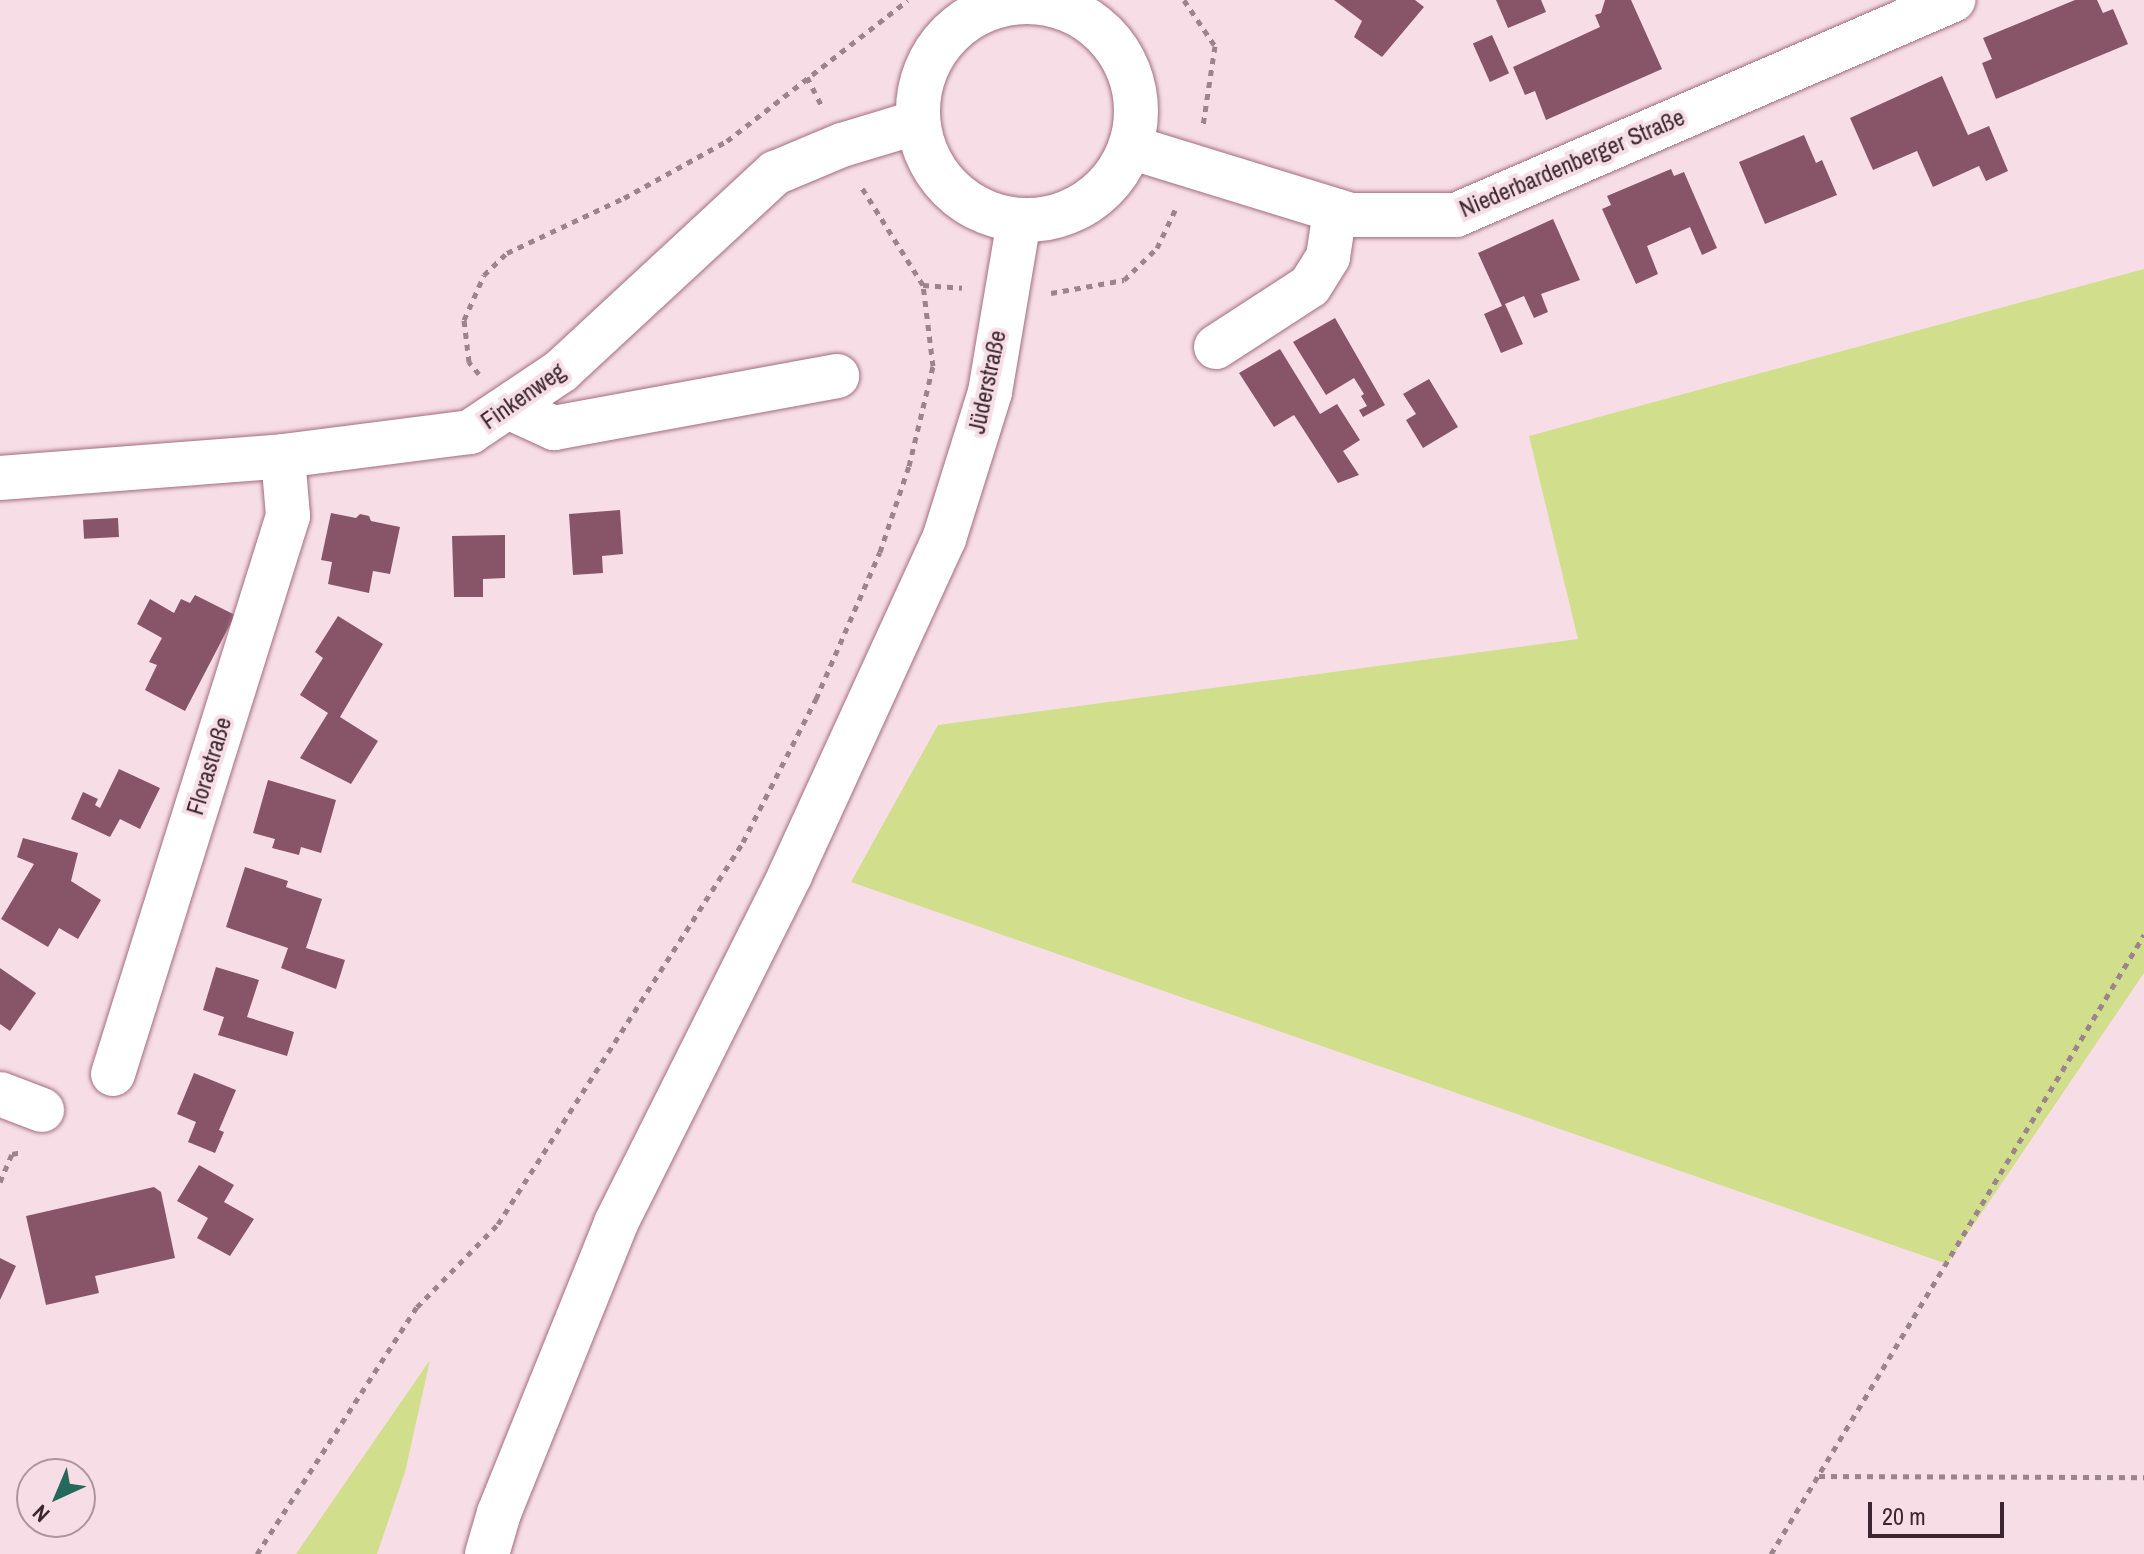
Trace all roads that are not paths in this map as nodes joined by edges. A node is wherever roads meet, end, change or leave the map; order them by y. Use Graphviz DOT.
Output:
graph roads {
  1 [pos="1953,0"];
  2 [pos="1084,7"];
  3 [pos="918,122"];
  4 [pos="1130,147"];
  5 [pos="1335,211"];
  6 [pos="1019,221"];
  7 [pos="1216,347"];
  8 [pos="837,376"];
  9 [pos="508,407"];
  10 [pos="283,456"];
  11 [pos="0,478"];
  12 [pos="113,1074"];
  13 [pos="0,1094"];
  14 [pos="38,1130"];
  15 [pos="487,1554"];
  1 -- 5 [label="street, Niederbardenberger Straße"];
  2 -- 3 [label="street"];
  2 -- 4 [label="street"];
  3 -- 6 [label="street"];
  3 -- 9 [label="street, Finkenweg"];
  4 -- 5 [label="street, Niederbardenberger Straße"];
  4 -- 6 [label="street"];
  5 -- 7 [label="street"];
  6 -- 15 [label="street, Jüderstraße"];
  8 -- 9 [label="street"];
  9 -- 10 [label="street, Finkenweg"];
  10 -- 11 [label="street, Finkenweg"];
  10 -- 12 [label="street, Florastraße"];
  13 -- 14 [label="street"];
}
